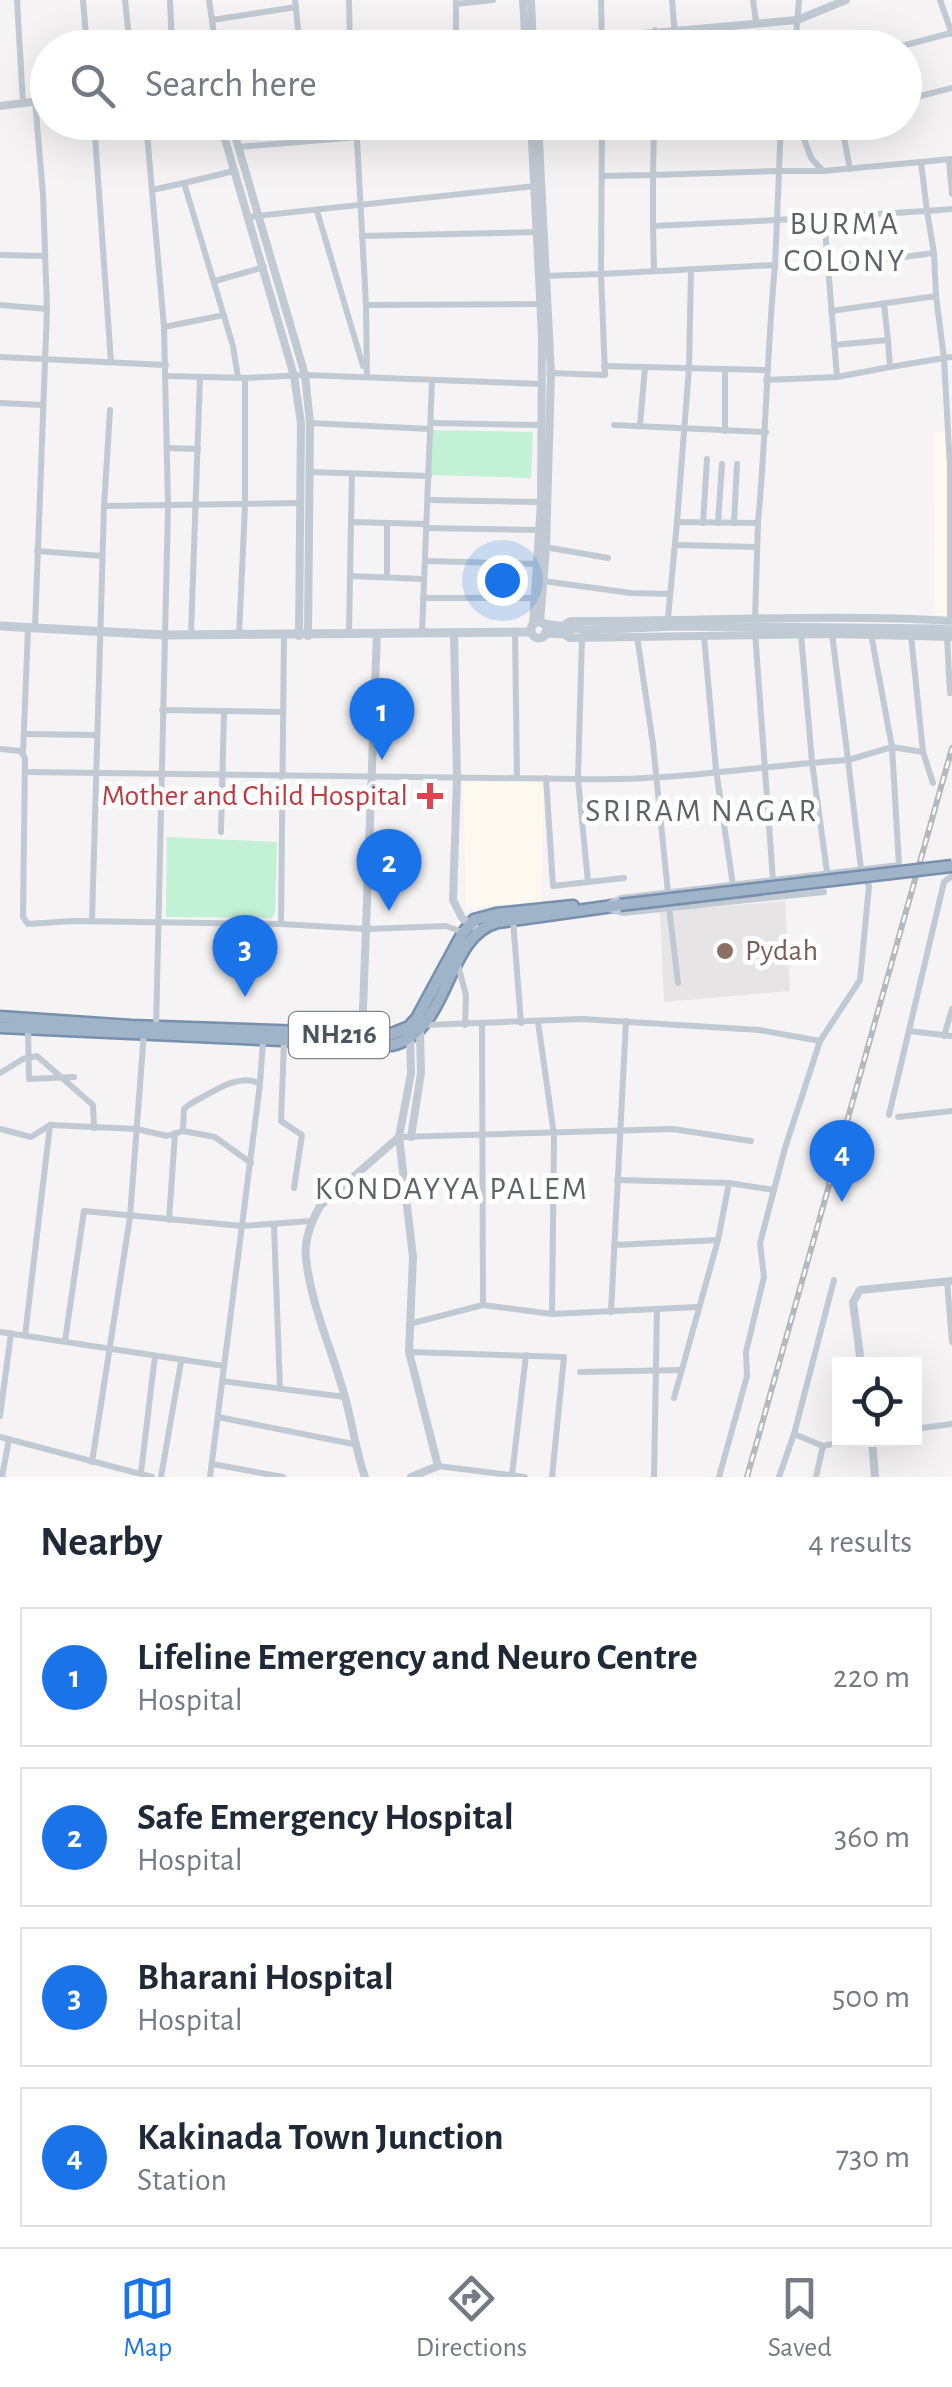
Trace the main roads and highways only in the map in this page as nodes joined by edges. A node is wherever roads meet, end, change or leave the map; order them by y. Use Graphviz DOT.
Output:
graph roads {
  1 [pos="0,626"];
  2 [pos="951,629"];
  3 [pos="952,866"];
  4 [pos="612,906"];
  5 [pos="471,928"];
  6 [pos="0,1018"];
  7 [pos="0,1026"];
  8 [pos="150,1031"];
  9 [pos="416,1031"];
  1 -- 2 [label="main road, bridge"];
  3 -- 4 [label="highway, bridge"];
  4 -- 5 [label="highway"];
  4 -- 5 [label="highway"];
  5 -- 9 [label="highway, NH216"];
  5 -- 9 [label="highway, NH216"];
  6 -- 8 [label="highway, NH216"];
  7 -- 8 [label="highway, NH216"];
  8 -- 9 [label="highway, NH216"];
  8 -- 9 [label="highway, NH216"];
}
